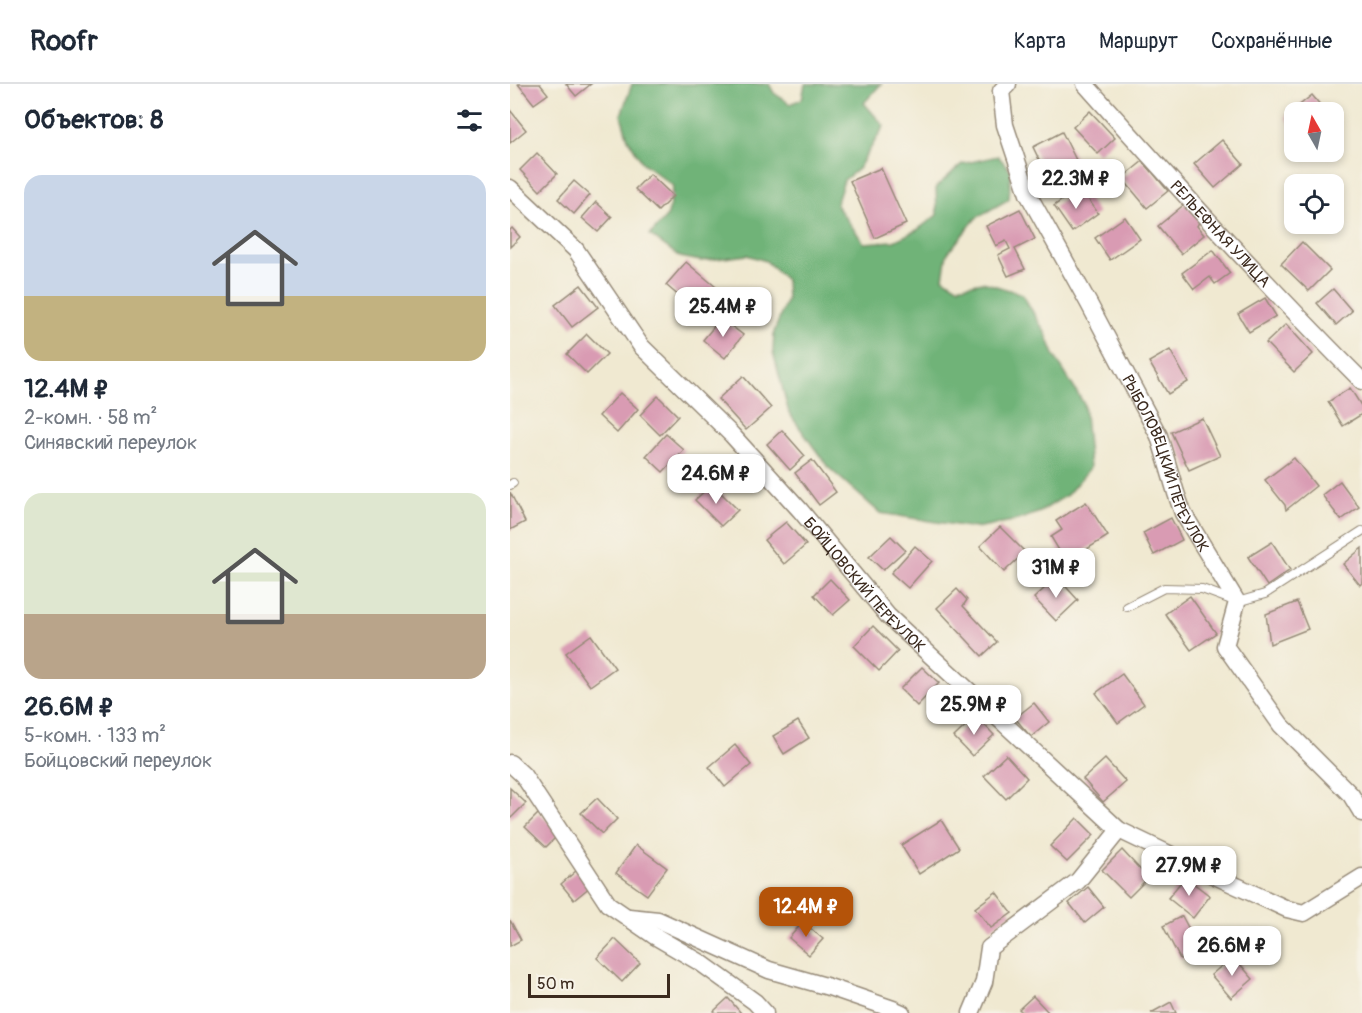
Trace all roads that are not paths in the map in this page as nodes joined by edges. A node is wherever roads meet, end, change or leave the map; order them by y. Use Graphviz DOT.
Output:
graph roads {
  1 [pos="1008,84"];
  2 [pos="1085,84"];
  3 [pos="510,188"];
  4 [pos="1362,381"];
  5 [pos="1362,531"];
  6 [pos="1238,602"];
  7 [pos="1127,607"];
  8 [pos="510,763"];
  9 [pos="1362,813"];
  10 [pos="1119,830"];
  11 [pos="1362,877"];
  12 [pos="626,916"];
  13 [pos="765,1013"];
  14 [pos="902,1013"];
  15 [pos="971,1013"];
  1 -- 6 [label="street, РЫБОЛОВЕЦКИЙ ПЕРЕУЛОК"];
  2 -- 4 [label="street, РЕЛЬЕФНАЯ УЛИЦА"];
  3 -- 10 [label="street, БОЙЦОВСКИЙ ПЕРЕУЛОК"];
  5 -- 6 [label="lane"];
  6 -- 7 [label="lane"];
  6 -- 9 [label="street"];
  8 -- 12 [label="street"];
  10 -- 11 [label="street, БОЙЦОВСКИЙ ПЕРЕУЛОК"];
  10 -- 15 [label="street"];
  12 -- 13 [label="street"];
  12 -- 14 [label="street"];
}
